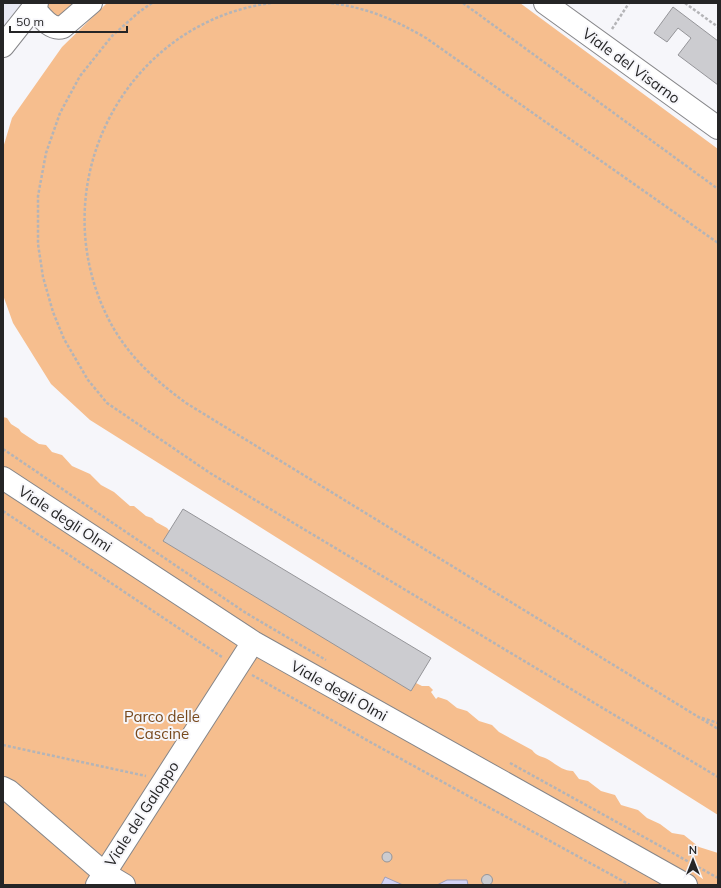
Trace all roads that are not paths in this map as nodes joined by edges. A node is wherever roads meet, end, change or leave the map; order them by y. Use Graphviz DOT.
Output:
graph roads {
  1 [pos="91,3"];
  2 [pos="545,3"];
  3 [pos="35,5"];
  4 [pos="3,46"];
  5 [pos="718,128"];
  6 [pos="3,478"];
  7 [pos="253,642"];
  8 [pos="3,788"];
  9 [pos="100,879"];
  10 [pos="124,885"];
  11 [pos="686,885"];
  1 -- 3 [label="street"];
  2 -- 5 [label="street, Viale del Visarno"];
  3 -- 4 [label="street"];
  6 -- 7 [label="street, Viale degli Olmi"];
  7 -- 9 [label="street, Viale del Galoppo"];
  7 -- 11 [label="street, Viale degli Olmi"];
  8 -- 9 [label="street"];
  9 -- 10 [label="street"];
}
